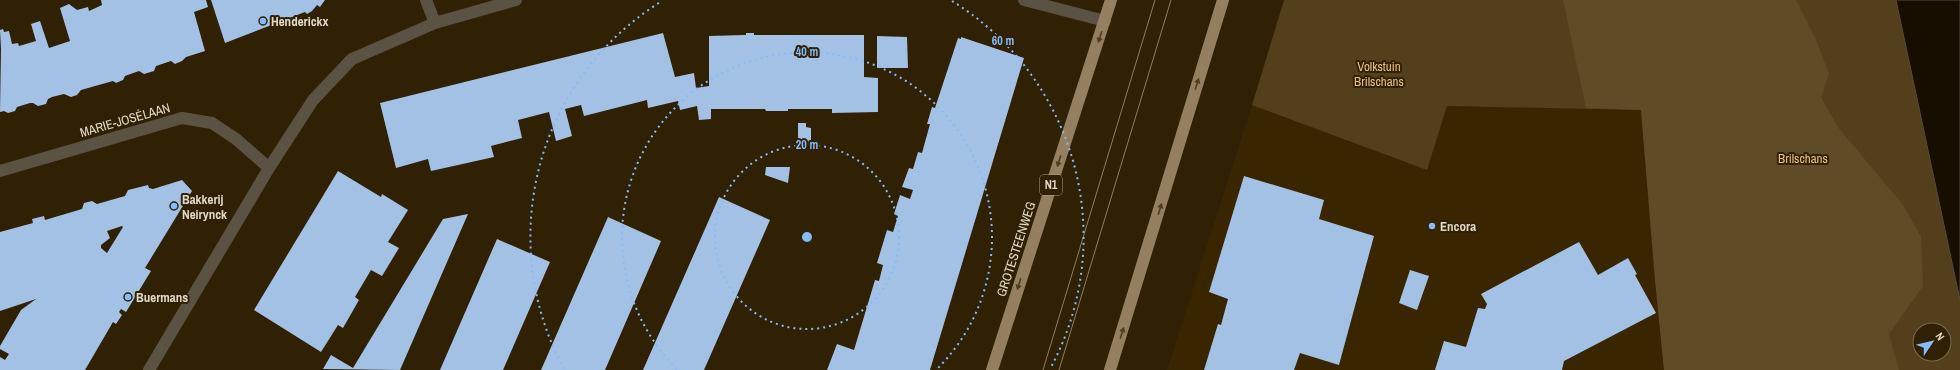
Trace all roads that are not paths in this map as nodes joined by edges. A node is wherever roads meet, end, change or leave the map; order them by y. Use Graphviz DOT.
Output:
graph roads {
  1 [pos="426,0"];
  2 [pos="516,0"];
  3 [pos="1024,0"];
  4 [pos="1111,0"];
  5 [pos="1223,0"];
  6 [pos="1105,21"];
  7 [pos="435,23"];
  8 [pos="269,168"];
  9 [pos="0,171"];
  10 [pos="149,370"];
  11 [pos="992,370"];
  12 [pos="1110,370"];
  1 -- 7 [label="street"];
  2 -- 7 [label="street"];
  3 -- 6 [label="street"];
  4 -- 6 [label="main road, GROTESTEENWEG / N1"];
  12 -- 5 [label="main road, one-way"];
  6 -- 11 [label="main road, GROTESTEENWEG / N1, one-way"];
  7 -- 8 [label="street"];
  8 -- 9 [label="street, MARIE-JOSÉLAAN"];
  8 -- 10 [label="street"];
}
